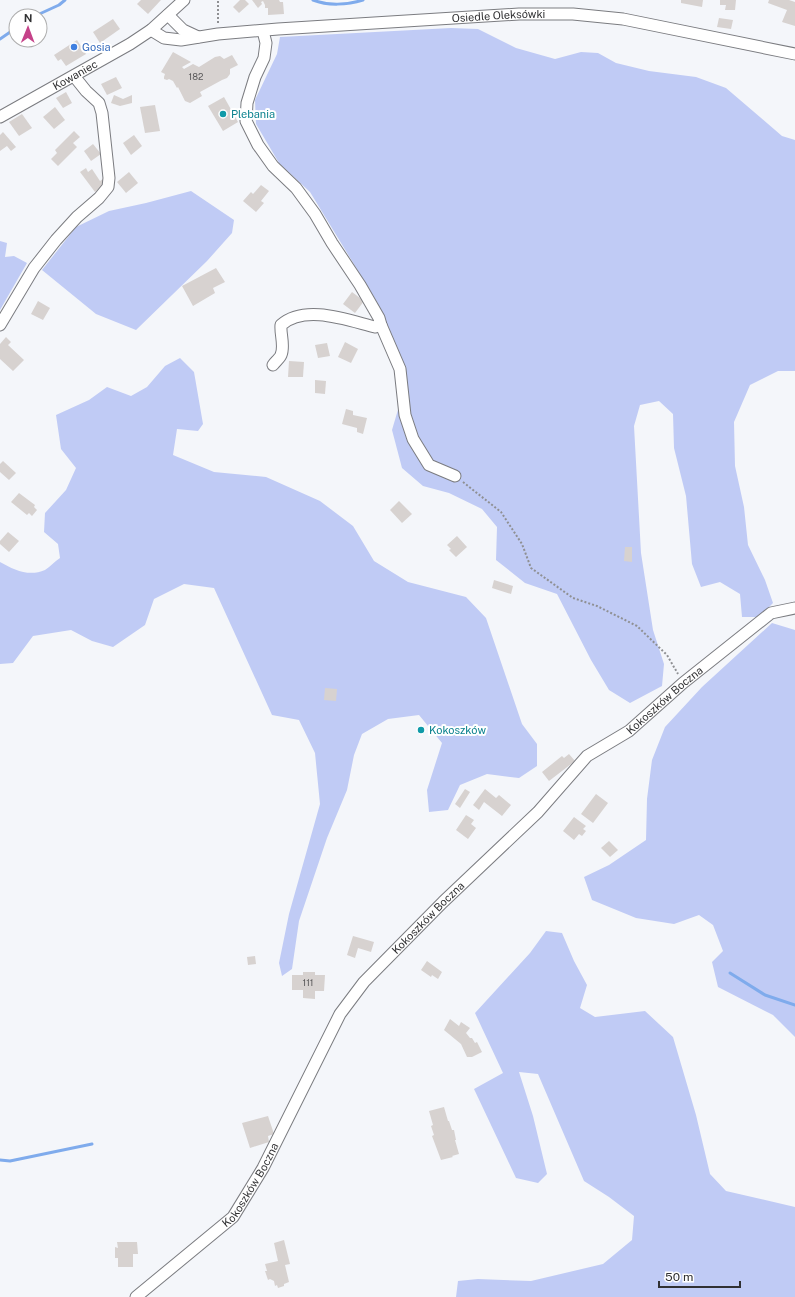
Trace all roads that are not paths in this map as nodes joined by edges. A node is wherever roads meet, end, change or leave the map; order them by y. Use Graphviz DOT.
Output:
graph roads {
  1 [pos="184,0"];
  2 [pos="168,16"];
  3 [pos="151,30"];
  4 [pos="263,31"];
  5 [pos="198,37"];
  6 [pos="795,54"];
  7 [pos="74,76"];
  8 [pos="0,117"];
  9 [pos="0,325"];
  10 [pos="381,325"];
  11 [pos="273,365"];
  12 [pos="455,476"];
  13 [pos="795,608"];
  14 [pos="136,1297"];
  1 -- 2 [label="street, Kowaniec"];
  2 -- 3 [label="street, Kowaniec"];
  2 -- 5 [label="street"];
  3 -- 5 [label="street, Osiedle Oleksówki"];
  3 -- 7 [label="street, Kowaniec"];
  4 -- 5 [label="street, Osiedle Oleksówki"];
  4 -- 6 [label="street, Osiedle Oleksówki"];
  4 -- 10 [label="street"];
  7 -- 8 [label="street, Kowaniec"];
  7 -- 9 [label="street"];
  10 -- 11 [label="street"];
  10 -- 12 [label="street"];
  13 -- 14 [label="street, Kokoszków Boczna"];
}
